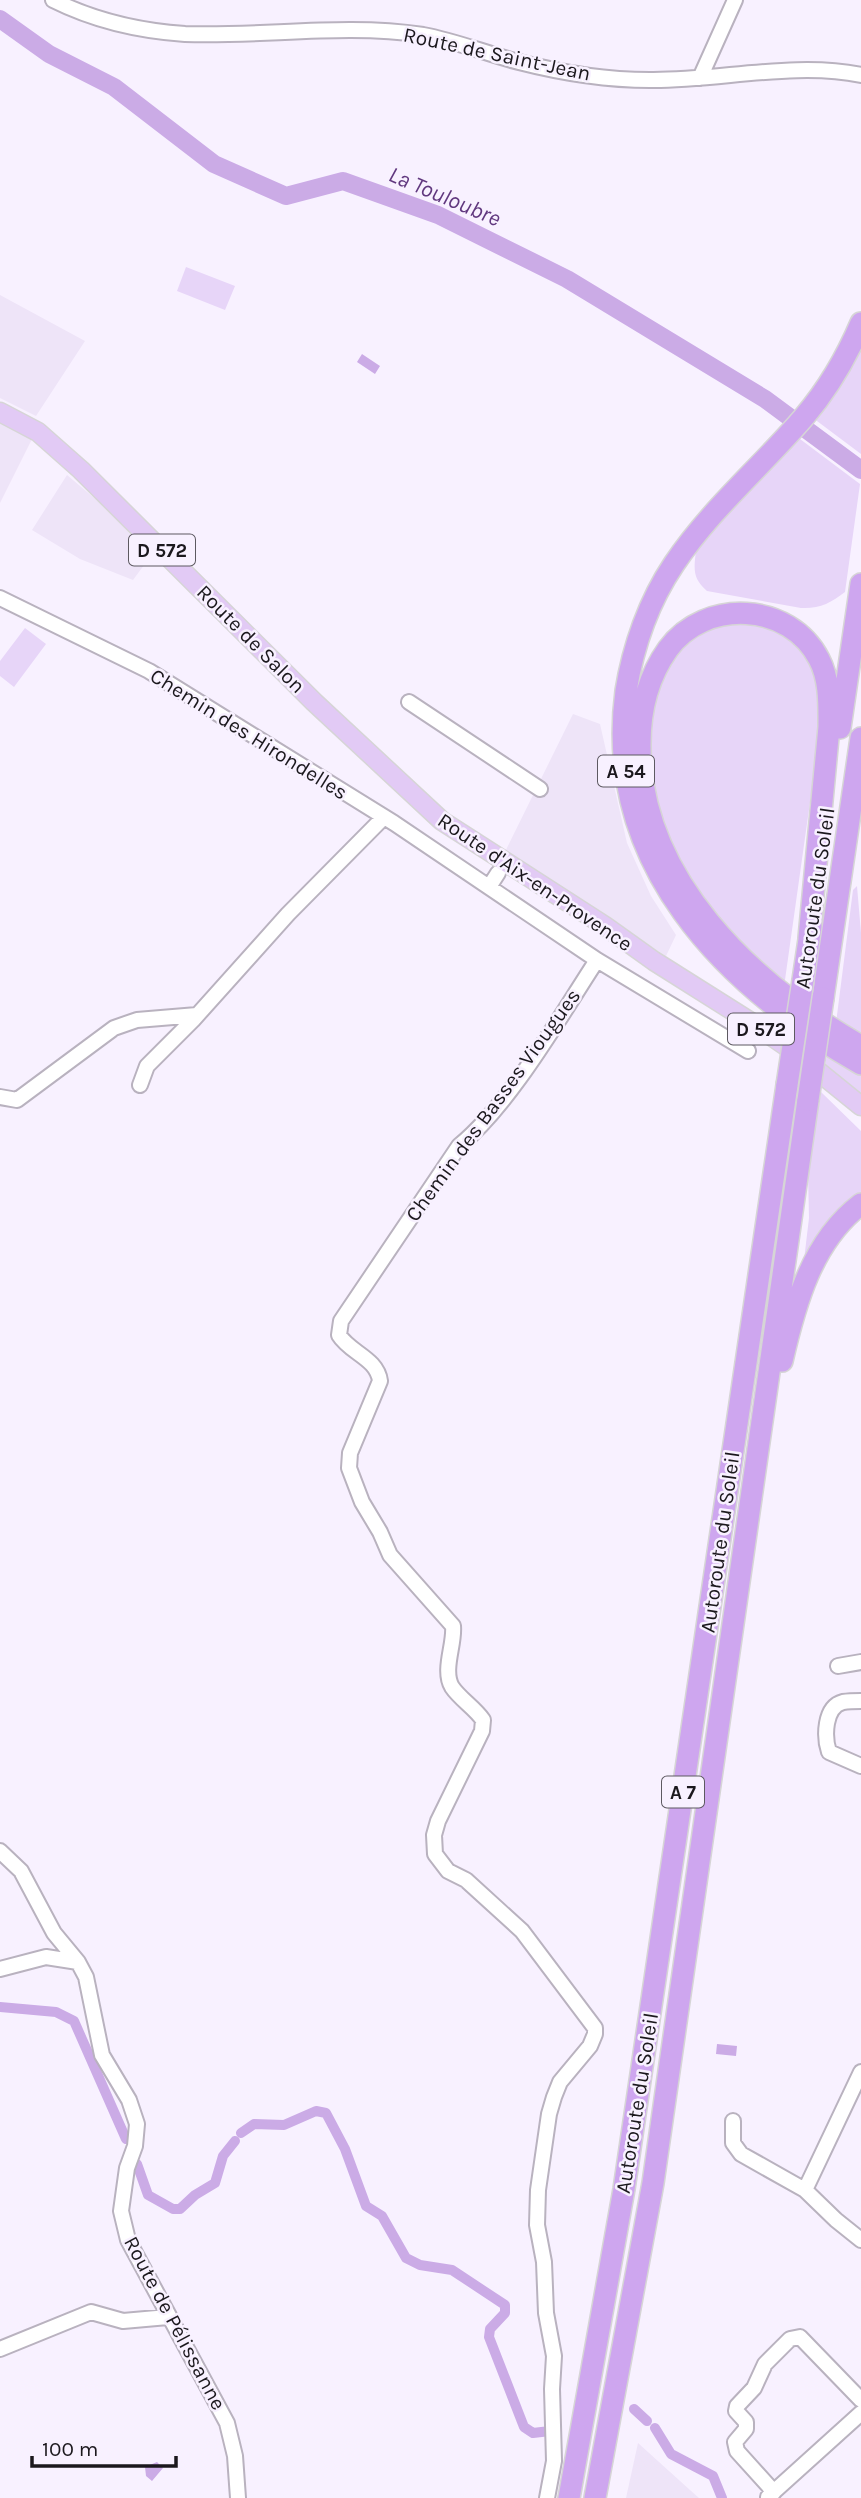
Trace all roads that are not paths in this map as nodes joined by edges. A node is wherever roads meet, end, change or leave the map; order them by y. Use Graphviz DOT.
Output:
graph roads {
  1 [pos="735,0"];
  2 [pos="56,1"];
  3 [pos="861,75"];
  4 [pos="700,78"];
  5 [pos="861,323"];
  6 [pos="0,412"];
  7 [pos="861,584"];
  8 [pos="0,598"];
  9 [pos="314,702"];
  10 [pos="409,702"];
  11 [pos="861,738"];
  12 [pos="356,743"];
  13 [pos="540,789"];
  14 [pos="384,817"];
  15 [pos="494,880"];
  16 [pos="809,937"];
  17 [pos="597,960"];
  18 [pos="654,961"];
  19 [pos="197,1015"];
  20 [pos="861,1046"];
  21 [pos="748,1051"];
  22 [pos="861,1064"];
  23 [pos="140,1085"];
  24 [pos="0,1097"];
  25 [pos="861,1106"];
  26 [pos="861,1204"];
  27 [pos="740,1574"];
  28 [pos="861,1662"];
  29 [pos="838,1666"];
  30 [pos="861,1701"];
  31 [pos="861,1766"];
  32 [pos="0,1852"];
  33 [pos="78,1962"];
  34 [pos="0,1969"];
  35 [pos="861,2072"];
  36 [pos="733,2121"];
  37 [pos="805,2190"];
  38 [pos="861,2240"];
  39 [pos="168,2317"];
  40 [pos="0,2349"];
  41 [pos="861,2400"];
  42 [pos="861,2413"];
  43 [pos="770,2495"];
  44 [pos="237,2498"];
  45 [pos="547,2498"];
  46 [pos="569,2498"];
  47 [pos="595,2498"];
  1 -- 4 [label="street"];
  2 -- 4 [label="street, Route de Saint-Jean"];
  3 -- 4 [label="street, Route de Saint-Jean"];
  5 -- 22 [label="highway, A 54"];
  6 -- 9 [label="main road, Route de Salon / D 572"];
  7 -- 16 [label="highway, Autoroute du Soleil / A 7"];
  8 -- 14 [label="street, Chemin des Hirondelles"];
  9 -- 12 [label="main road, Route d'Aix-en-Provence / D 572"];
  10 -- 13 [label="street"];
  11 -- 27 [label="highway, Autoroute du Soleil / A 7, bridge"];
  12 -- 15 [label="main road, Route d'Aix-en-Provence / D 572"];
  12 -- 18 [label="main road, Route d'Aix-en-Provence / D 572"];
  14 -- 15 [label="street, Chemin des Hirondelles"];
  14 -- 19 [label="street"];
  15 -- 17 [label="street, Chemin des Hirondelles"];
  15 -- 18 [label="main road, Route d'Aix-en-Provence / D 572"];
  16 -- 20 [label="highway, A 54"];
  16 -- 46 [label="highway, Autoroute du Soleil / A 7, bridge"];
  17 -- 21 [label="street, Chemin des Hirondelles"];
  17 -- 45 [label="street, Chemin des Basses Viougues"];
  18 -- 25 [label="main road, Route d'Aix-en-Provence / D 572"];
  19 -- 23 [label="street"];
  19 -- 24 [label="street"];
  26 -- 27 [label="highway"];
  27 -- 47 [label="highway, Autoroute du Soleil / A 7"];
  28 -- 29 [label="street"];
  30 -- 31 [label="street"];
  32 -- 33 [label="street, Route de Pélissanne"];
  33 -- 34 [label="street"];
  33 -- 39 [label="street, Route de Pélissanne"];
  35 -- 37 [label="street"];
  36 -- 37 [label="street"];
  37 -- 38 [label="street"];
  39 -- 40 [label="street"];
  39 -- 44 [label="street, Route de Pélissanne"];
  41 -- 43 [label="street"];
  42 -- 43 [label="street"];
}
